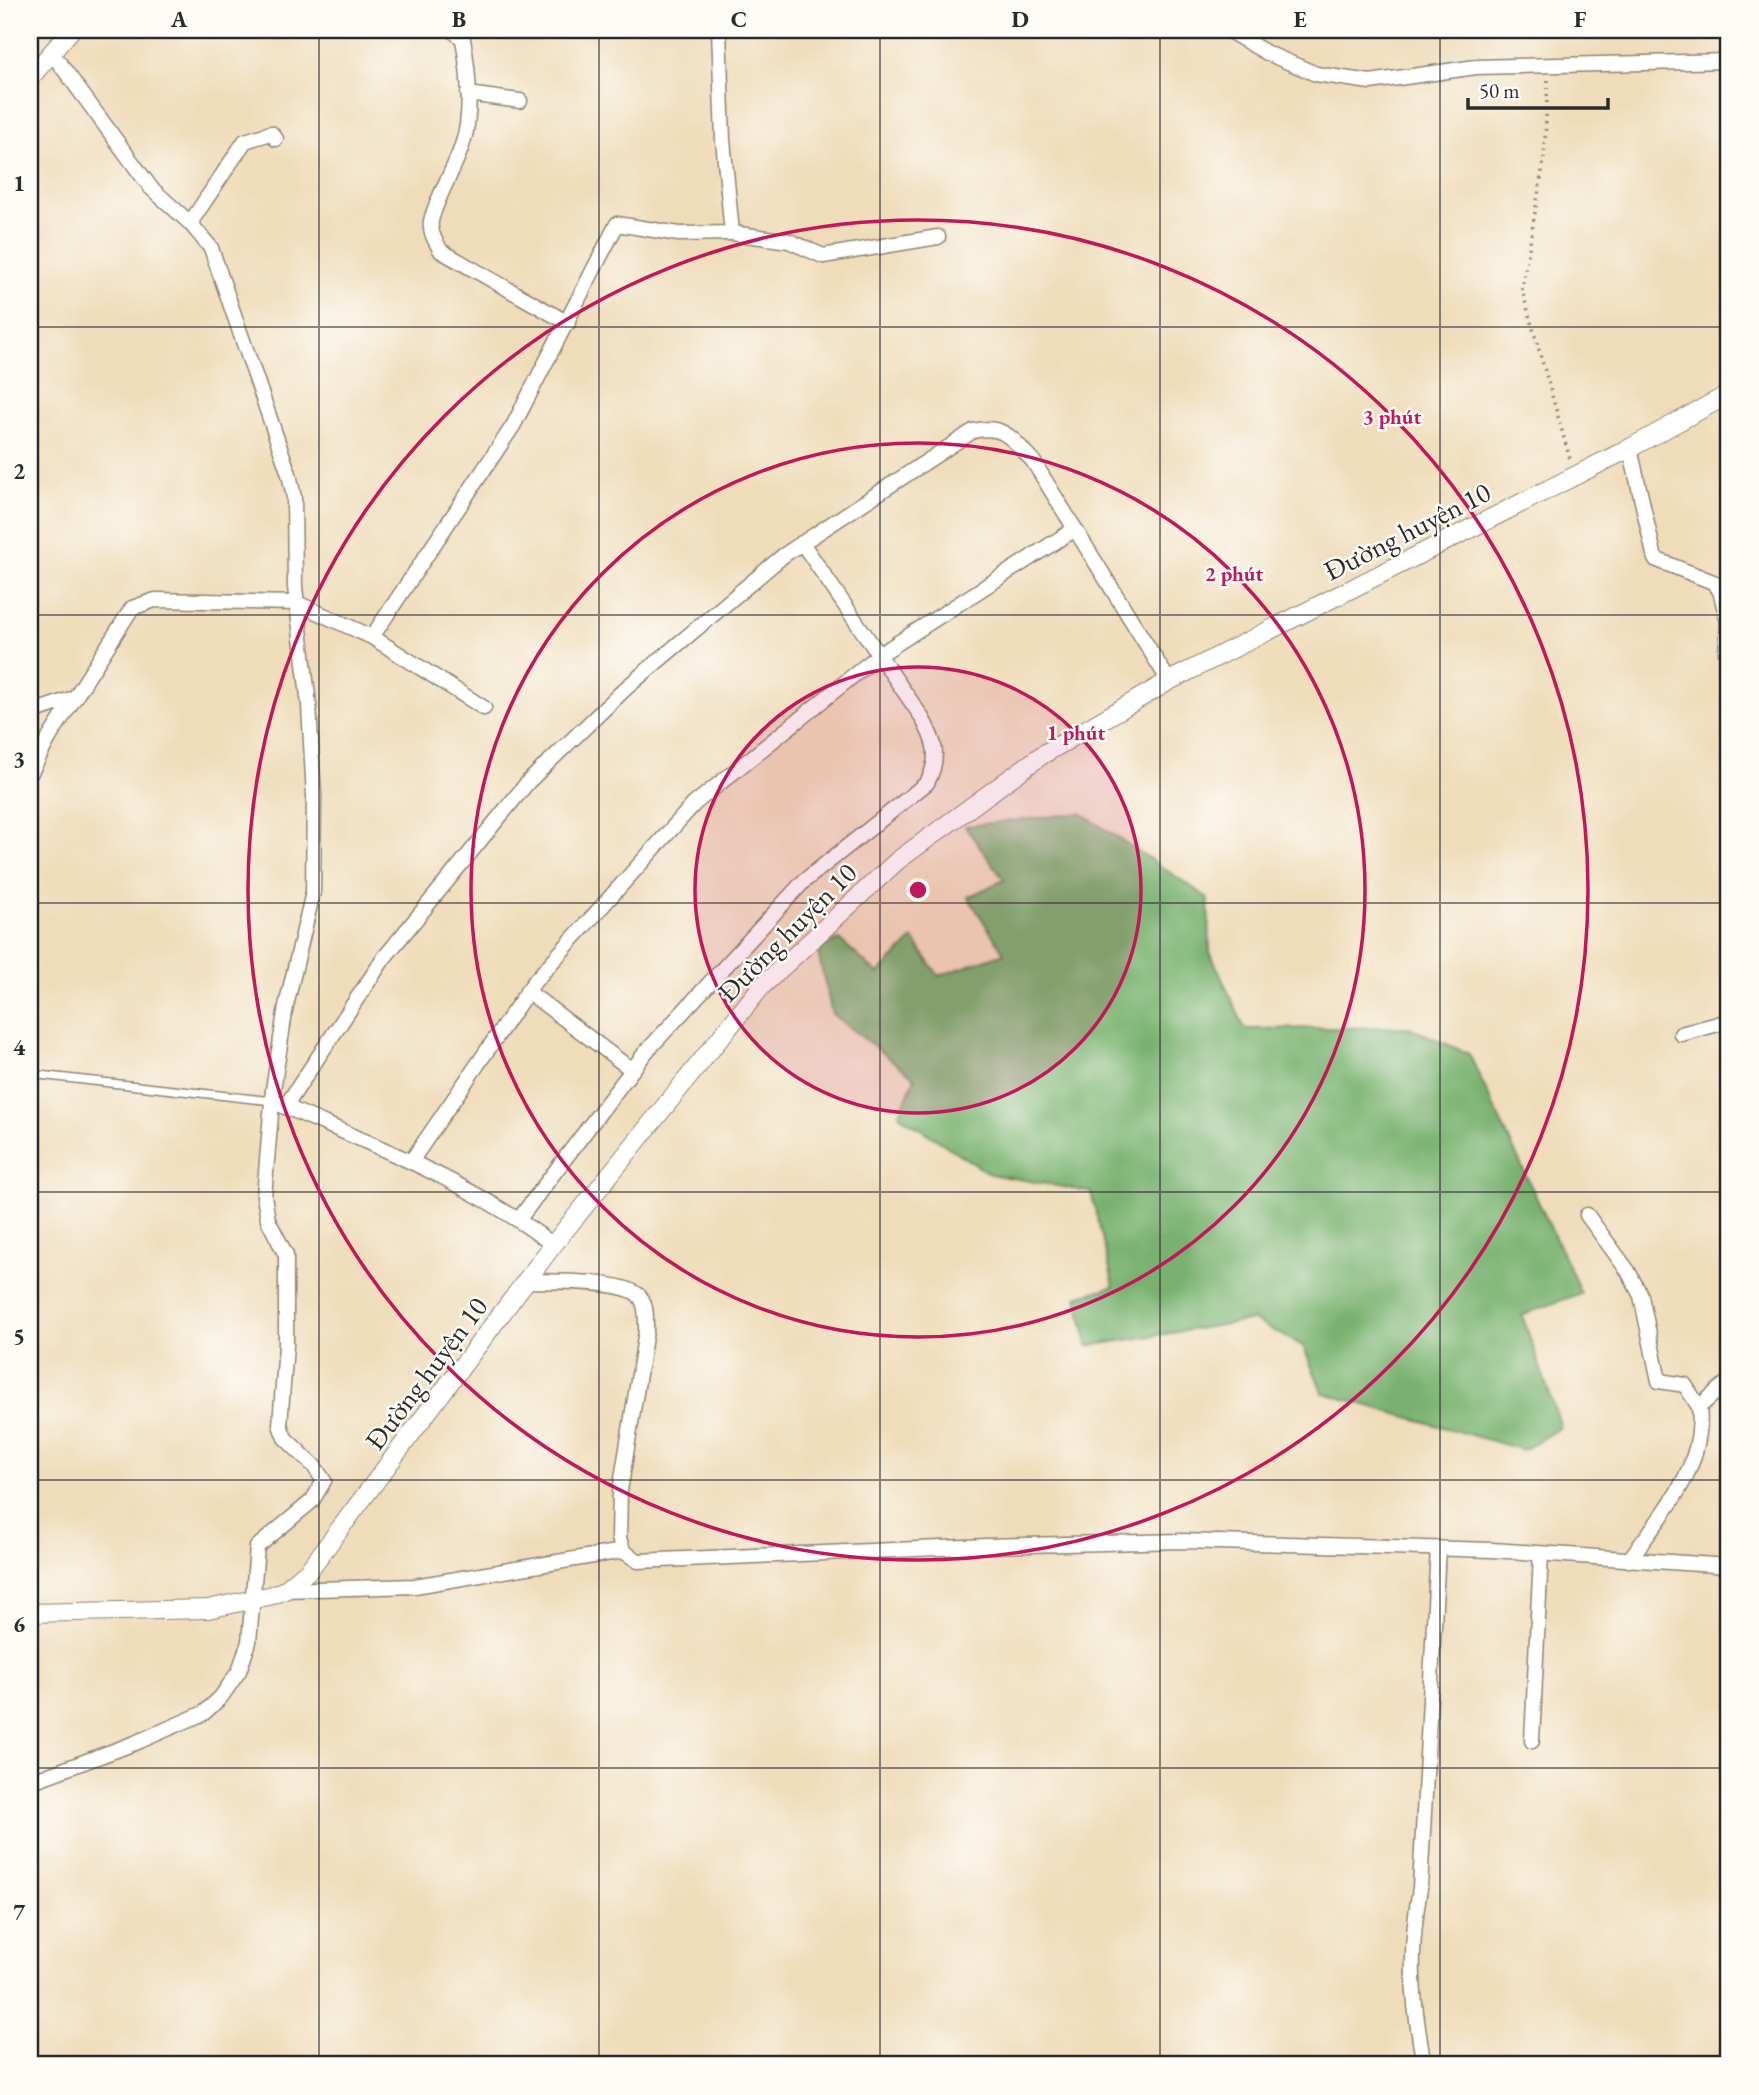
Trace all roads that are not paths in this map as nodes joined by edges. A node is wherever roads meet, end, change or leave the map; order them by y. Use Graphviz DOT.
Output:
graph roads {
  1 [pos="71,30"];
  2 [pos="452,30"];
  3 [pos="719,30"];
  4 [pos="1227,30"];
  5 [pos="52,53"];
  6 [pos="1729,61"];
  7 [pos="30,78"];
  8 [pos="468,94"];
  9 [pos="520,101"];
  10 [pos="276,139"];
  11 [pos="190,223"];
  12 [pos="732,233"];
  13 [pos="938,237"];
  14 [pos="568,323"];
  15 [pos="1729,394"];
  16 [pos="1630,448"];
  17 [pos="1075,529"];
  18 [pos="802,543"];
  19 [pos="297,603"];
  20 [pos="372,637"];
  21 [pos="879,655"];
  22 [pos="1729,660"];
  23 [pos="1170,681"];
  24 [pos="76,697"];
  25 [pos="484,708"];
  26 [pos="30,713"];
  27 [pos="30,775"];
  28 [pos="527,991"];
  29 [pos="1729,1021"];
  30 [pos="1681,1034"];
  31 [pos="632,1070"];
  32 [pos="30,1074"];
  33 [pos="279,1104"];
  34 [pos="412,1160"];
  35 [pos="1587,1215"];
  36 [pos="519,1219"];
  37 [pos="553,1245"];
  38 [pos="527,1281"];
  39 [pos="1729,1381"];
  40 [pos="1699,1407"];
  41 [pos="1438,1548"];
  42 [pos="623,1551"];
  43 [pos="1541,1554"];
  44 [pos="1629,1560"];
  45 [pos="1729,1566"];
  46 [pos="285,1590"];
  47 [pos="254,1600"];
  48 [pos="30,1613"];
  49 [pos="1532,1741"];
  50 [pos="30,1782"];
  51 [pos="1424,2065"];
  1 -- 5 [label="street"];
  2 -- 8 [label="street"];
  3 -- 12 [label="street"];
  4 -- 6 [label="street"];
  5 -- 7 [label="street"];
  5 -- 11 [label="street"];
  8 -- 9 [label="street"];
  8 -- 14 [label="street"];
  10 -- 11 [label="street"];
  11 -- 19 [label="street"];
  12 -- 13 [label="street"];
  12 -- 14 [label="street"];
  14 -- 20 [label="street"];
  15 -- 16 [label="street, Đường huyện 10"];
  16 -- 22 [label="street"];
  16 -- 23 [label="street, Đường huyện 10"];
  17 -- 18 [label="street"];
  17 -- 21 [label="street"];
  17 -- 23 [label="street"];
  18 -- 21 [label="street"];
  18 -- 33 [label="street"];
  19 -- 20 [label="street"];
  19 -- 24 [label="street"];
  19 -- 33 [label="street"];
  20 -- 25 [label="street"];
  21 -- 28 [label="street"];
  21 -- 31 [label="street"];
  23 -- 37 [label="street, Đường huyện 10"];
  24 -- 26 [label="street"];
  24 -- 27 [label="street"];
  28 -- 31 [label="street"];
  28 -- 34 [label="street"];
  29 -- 30 [label="street"];
  31 -- 36 [label="street"];
  32 -- 33 [label="lane"];
  33 -- 34 [label="street"];
  33 -- 47 [label="street"];
  34 -- 36 [label="street"];
  35 -- 40 [label="street"];
  36 -- 37 [label="street"];
  37 -- 38 [label="street, Đường huyện 10"];
  38 -- 42 [label="street"];
  38 -- 46 [label="street, Đường huyện 10"];
  39 -- 40 [label="street"];
  40 -- 44 [label="street"];
  41 -- 42 [label="street"];
  41 -- 43 [label="street"];
  41 -- 51 [label="street"];
  42 -- 46 [label="street"];
  43 -- 44 [label="street"];
  43 -- 49 [label="street"];
  44 -- 45 [label="street"];
  46 -- 47 [label="street, Đường huyện 10"];
  47 -- 48 [label="street, Đường huyện 10"];
  47 -- 50 [label="street"];
}
